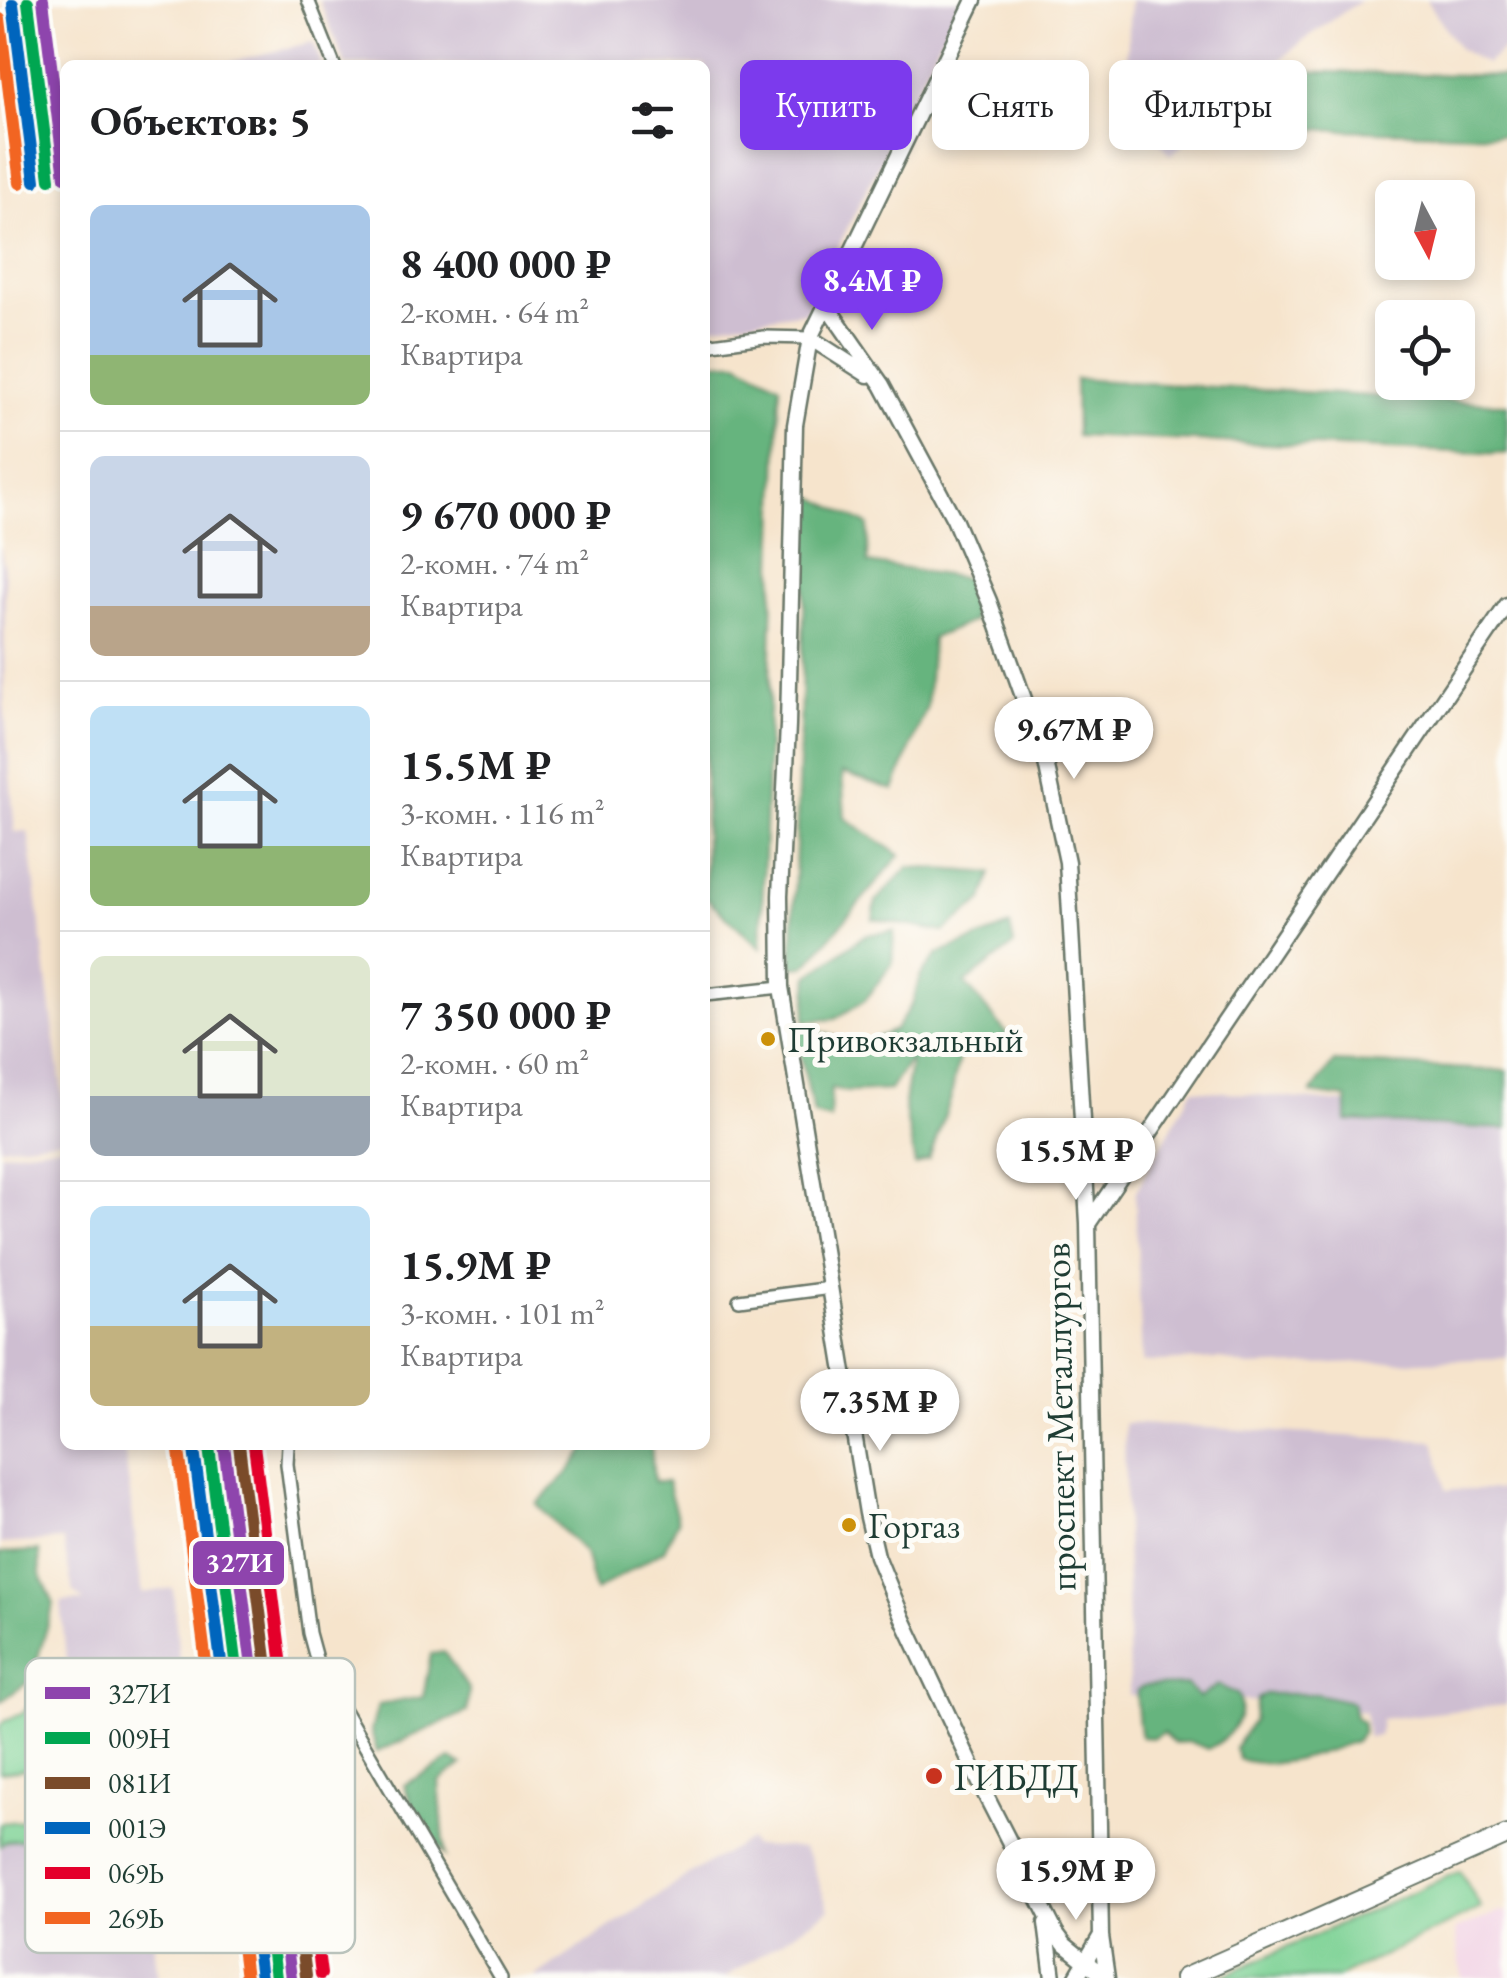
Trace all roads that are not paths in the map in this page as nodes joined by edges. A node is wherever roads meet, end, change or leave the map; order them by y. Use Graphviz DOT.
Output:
graph roads {
  1 [pos="308,0"];
  2 [pos="974,0"];
  3 [pos="332,60"];
  4 [pos="827,306"];
  5 [pos="810,338"];
  6 [pos="710,344"];
  7 [pos="882,385"];
  8 [pos="1507,605"];
  9 [pos="781,987"];
  10 [pos="710,994"];
  11 [pos="1088,1224"];
  12 [pos="830,1288"];
  13 [pos="738,1300"];
  14 [pos="288,1450"];
  15 [pos="316,1658"];
  16 [pos="355,1729"];
  17 [pos="1507,1835"];
  18 [pos="1040,1903"];
  19 [pos="1100,1936"];
  20 [pos="1274,1940"];
  21 [pos="1086,1964"];
  22 [pos="500,1978"];
  23 [pos="1054,1978"];
  24 [pos="1076,1978"];
  25 [pos="1107,1978"];
  26 [pos="1184,1978"];
  27 [pos="1198,1978"];
  1 -- 3 [label="street"];
  2 -- 4 [label="street"];
  4 -- 5 [label="street"];
  4 -- 7 [label="street"];
  5 -- 6 [label="street"];
  5 -- 7 [label="street"];
  5 -- 9 [label="street"];
  7 -- 11 [label="street"];
  8 -- 11 [label="street, проспект Металлургов"];
  9 -- 10 [label="street"];
  9 -- 12 [label="street"];
  11 -- 19 [label="street, проспект Металлургов"];
  12 -- 13 [label="street"];
  12 -- 18 [label="street"];
  14 -- 15 [label="street"];
  16 -- 22 [label="street"];
  17 -- 20 [label="main road"];
  18 -- 21 [label="street"];
  18 -- 23 [label="street"];
  19 -- 21 [label="street, проспект Металлургов"];
  19 -- 25 [label="street, проспект Металлургов"];
  20 -- 26 [label="main road"];
  20 -- 27 [label="main road"];
  21 -- 24 [label="street, проспект Металлургов"];
  21 -- 25 [label="street"];
}
